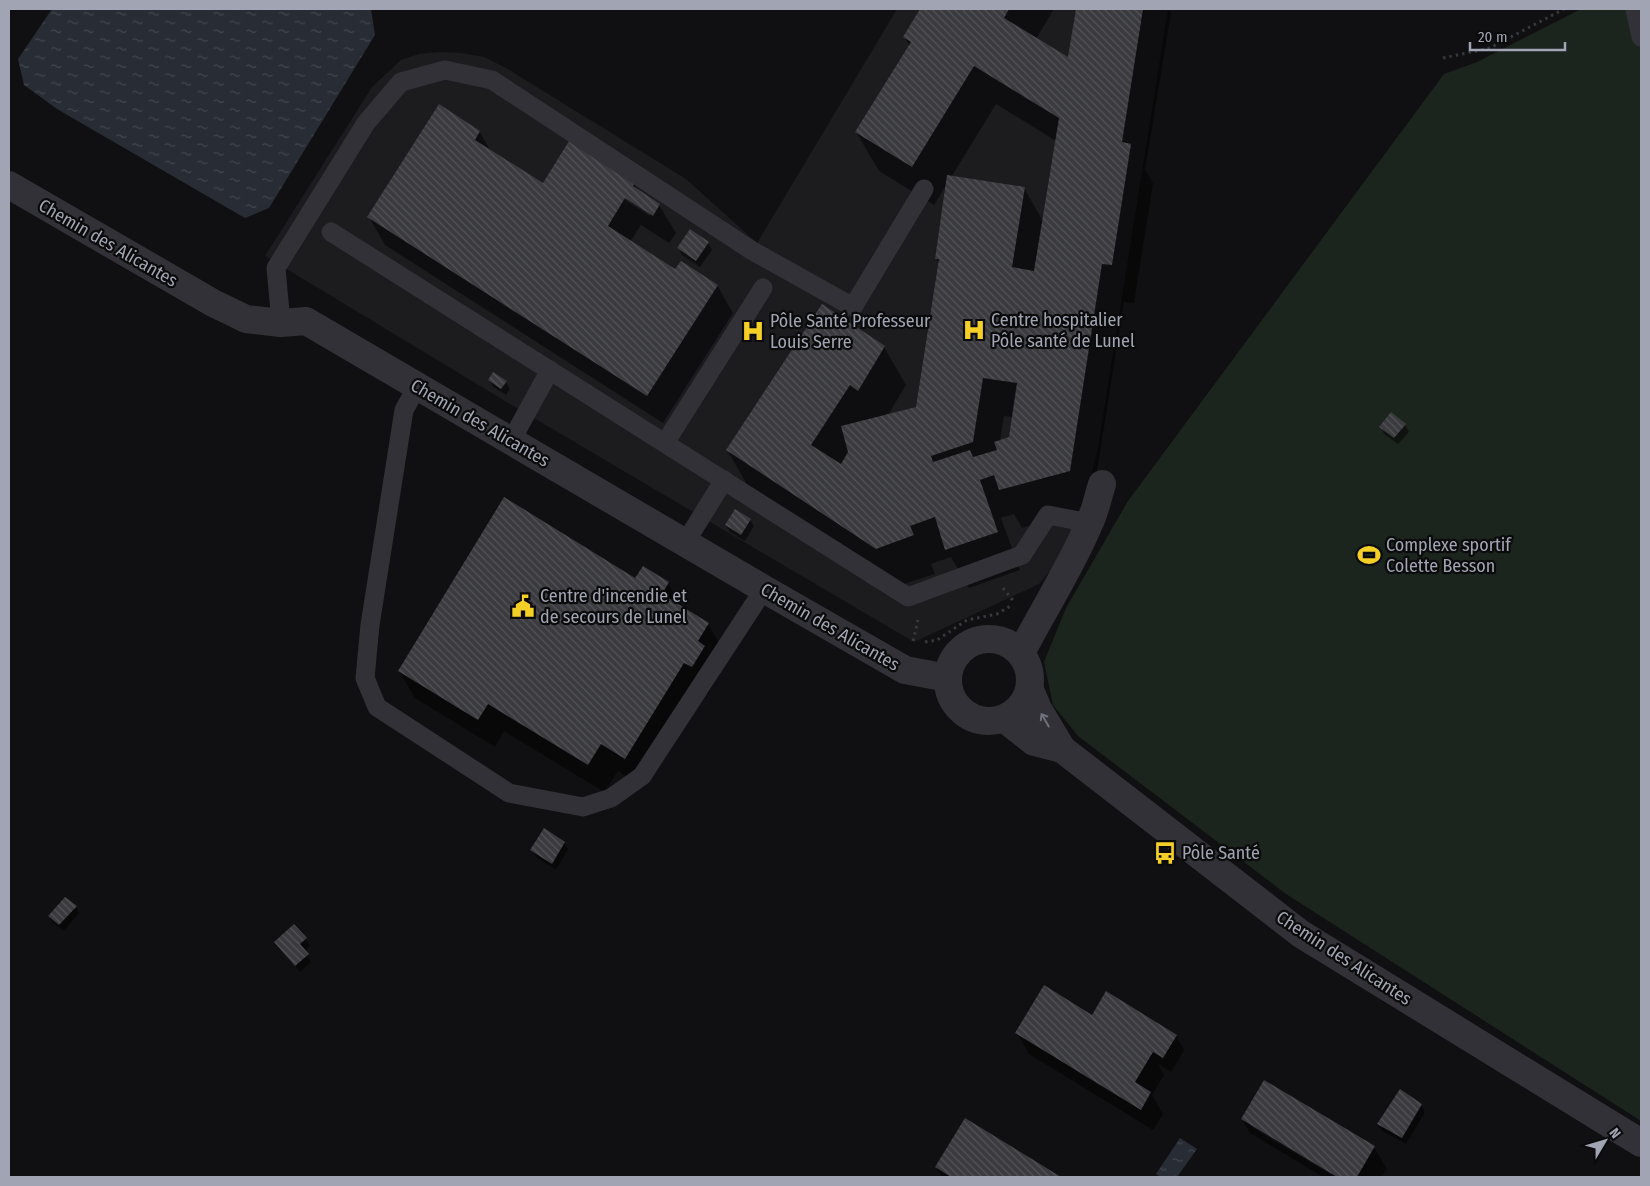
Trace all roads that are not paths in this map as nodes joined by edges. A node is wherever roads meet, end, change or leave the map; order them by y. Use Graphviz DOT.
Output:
graph roads {
  1 [pos="1634,9"];
  2 [pos="1641,37"];
  3 [pos="9,185"];
  4 [pos="924,189"];
  5 [pos="331,232"];
  6 [pos="763,288"];
  7 [pos="281,324"];
  8 [pos="550,370"];
  9 [pos="417,387"];
  10 [pos="511,441"];
  11 [pos="665,443"];
  12 [pos="724,480"];
  13 [pos="1102,484"];
  14 [pos="1090,523"];
  15 [pos="685,543"];
  16 [pos="764,589"];
  17 [pos="1020,653"];
  18 [pos="948,678"];
  19 [pos="1030,690"];
  20 [pos="1005,719"];
  21 [pos="1062,749"];
  22 [pos="1641,1143"];
  1 -- 2 [label="lane"];
  3 -- 7 [label="street, Chemin des Alicantes"];
  4 -- 7 [label="lane"];
  5 -- 8 [label="lane"];
  6 -- 11 [label="lane"];
  7 -- 9 [label="street, Chemin des Alicantes"];
  8 -- 10 [label="lane"];
  8 -- 11 [label="lane"];
  9 -- 10 [label="street, Chemin des Alicantes"];
  9 -- 16 [label="lane"];
  10 -- 15 [label="street, Chemin des Alicantes"];
  11 -- 12 [label="lane"];
  12 -- 14 [label="lane"];
  12 -- 15 [label="lane"];
  13 -- 14 [label="street"];
  14 -- 17 [label="street"];
  15 -- 16 [label="street, Chemin des Alicantes"];
  16 -- 18 [label="street, Chemin des Alicantes"];
  17 -- 18 [label="street"];
  17 -- 19 [label="street"];
  18 -- 20 [label="street"];
  19 -- 20 [label="street"];
  21 -- 19 [label="street, Chemin des Alicantes, one-way"];
  20 -- 21 [label="street, Chemin des Alicantes"];
  21 -- 22 [label="street, Chemin des Alicantes"];
}
